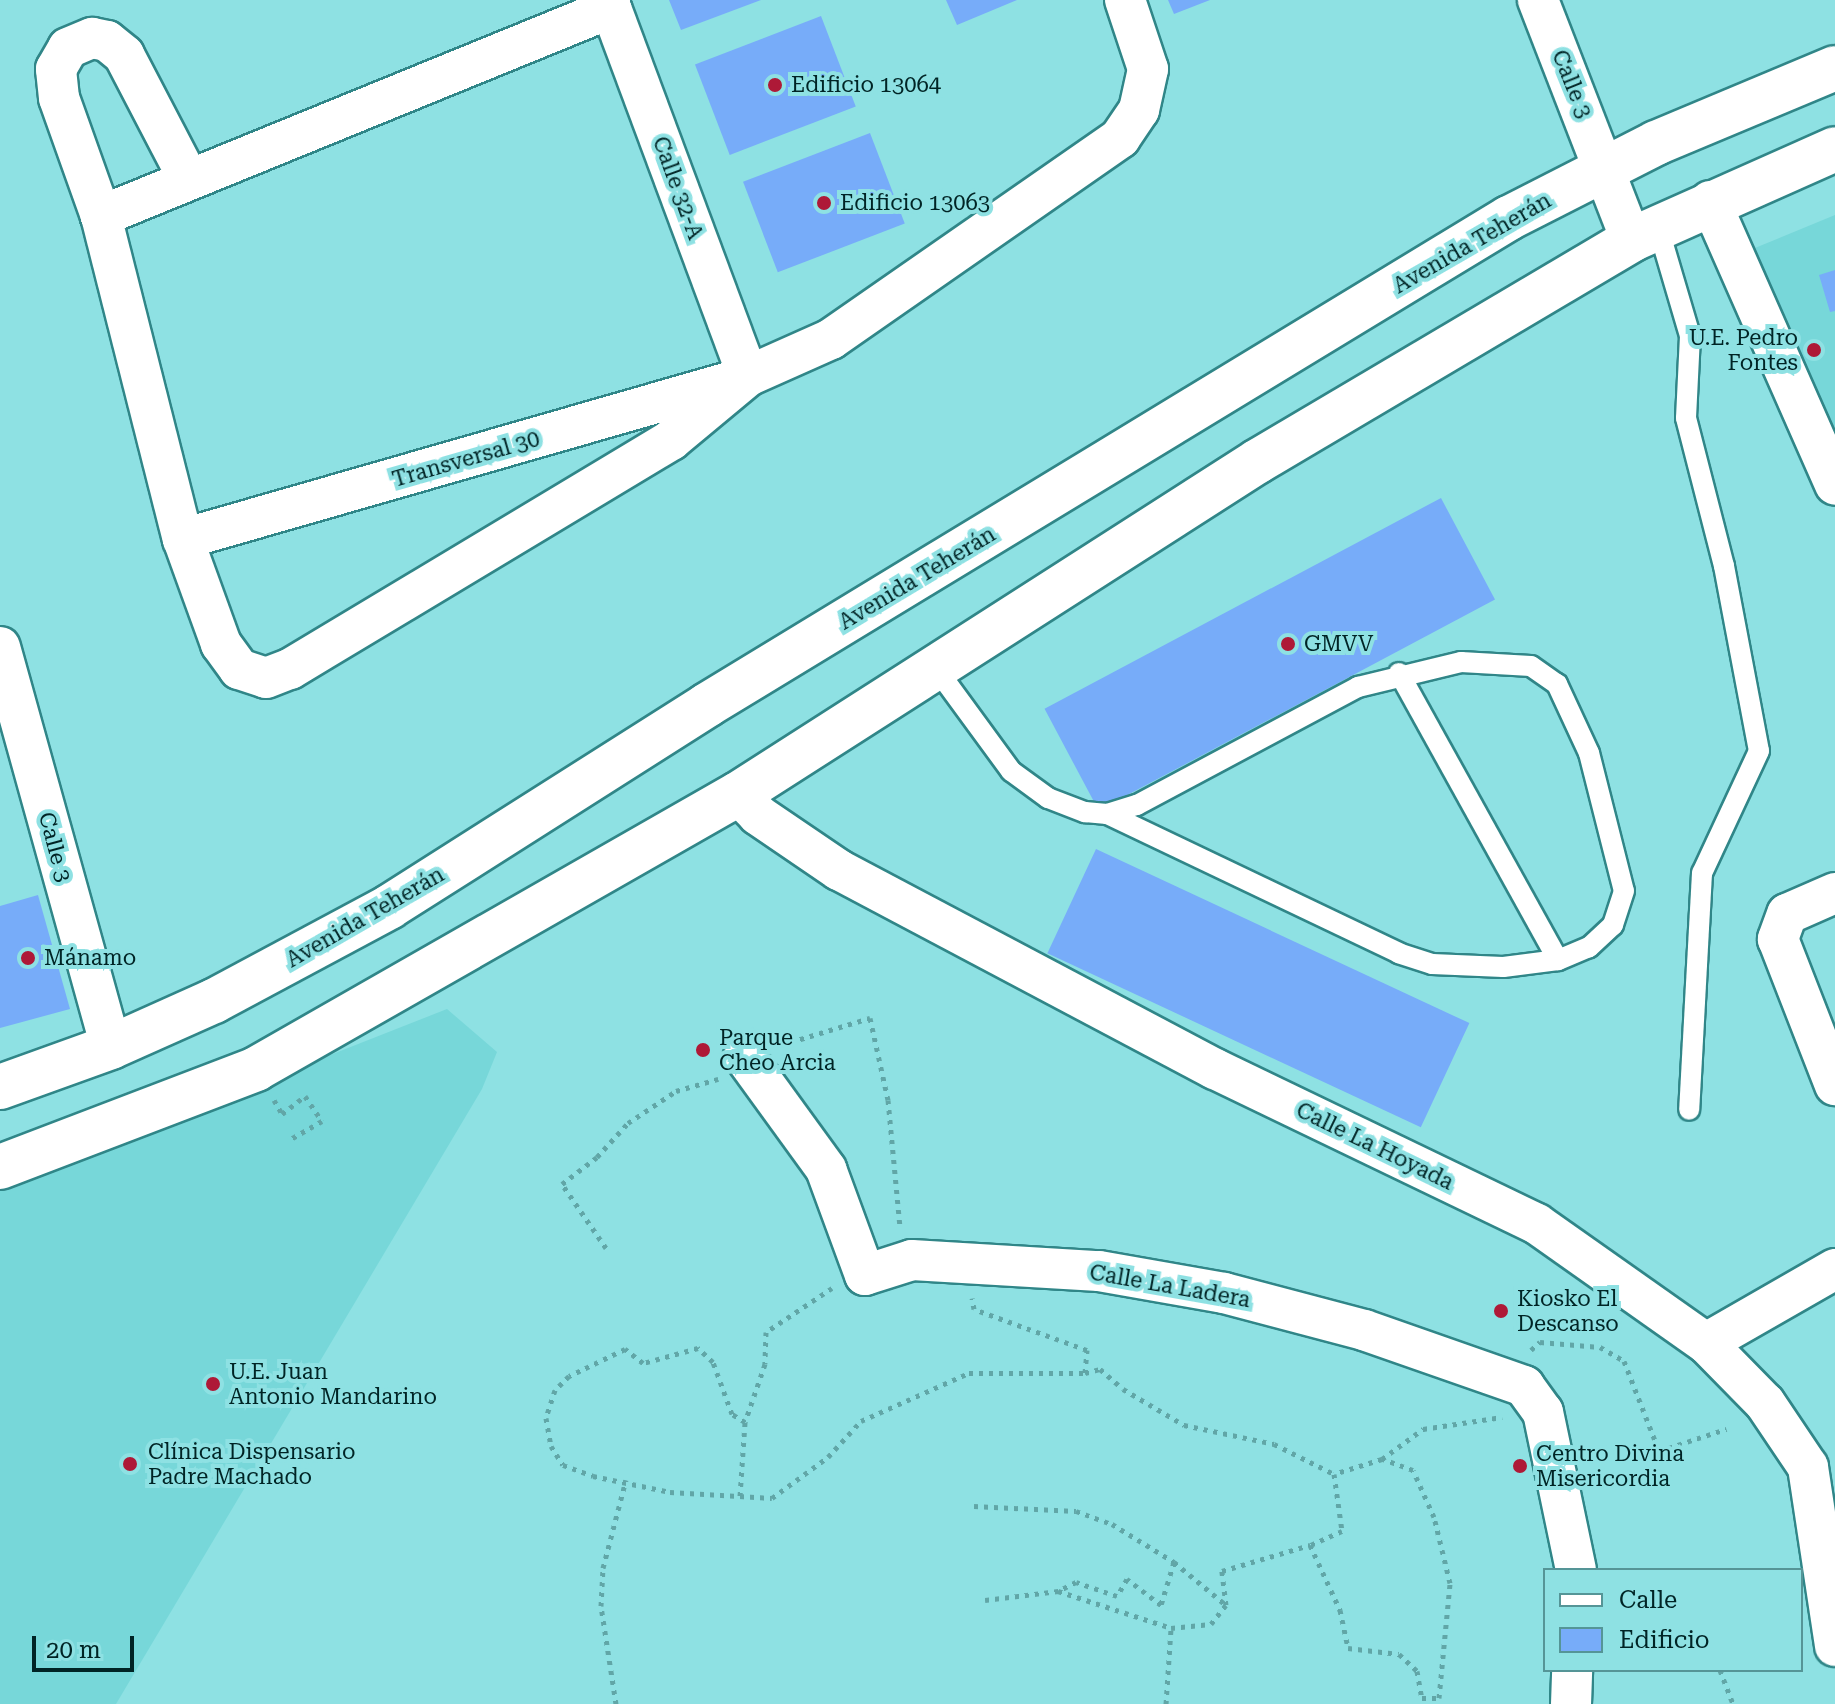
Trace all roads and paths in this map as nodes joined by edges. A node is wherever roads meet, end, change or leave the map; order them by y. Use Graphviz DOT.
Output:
graph roads {
  1 [pos="1125,0"];
  2 [pos="1538,0"];
  3 [pos="609,4"];
  4 [pos="1835,68"];
  5 [pos="1835,149"];
  6 [pos="1606,168"];
  7 [pos="188,178"];
  8 [pos="1710,201"];
  9 [pos="101,216"];
  10 [pos="1644,233"];
  11 [pos="748,376"];
  12 [pos="649,407"];
  13 [pos="671,440"];
  14 [pos="1835,485"];
  15 [pos="183,539"];
  16 [pos="0,647"];
  17 [pos="935,667"];
  18 [pos="1399,673"];
  19 [pos="738,794"];
  20 [pos="1107,814"];
  21 [pos="1835,893"];
  22 [pos="1558,960"];
  23 [pos="111,1047"];
  24 [pos="744,1056"];
  25 [pos="1835,1085"];
  26 [pos="0,1087"];
  27 [pos="271,1096"];
  28 [pos="1689,1110"];
  29 [pos="291,1139"];
  30 [pos="0,1167"];
  31 [pos="606,1248"];
  32 [pos="912,1260"];
  33 [pos="1835,1269"];
  34 [pos="865,1275"];
  35 [pos="971,1288"];
  36 [pos="1706,1343"];
  37 [pos="1085,1373"];
  38 [pos="1514,1381"];
  39 [pos="745,1422"];
  40 [pos="1726,1429"];
  41 [pos="1382,1459"];
  42 [pos="1822,1460"];
  43 [pos="1334,1474"];
  44 [pos="626,1480"];
  45 [pos="740,1496"];
  46 [pos="974,1506"];
  47 [pos="1310,1545"];
  48 [pos="1174,1562"];
  49 [pos="1576,1568"];
  50 [pos="1058,1591"];
  51 [pos="985,1600"];
  52 [pos="1226,1605"];
  53 [pos="1171,1628"];
  54 [pos="1835,1646"];
  55 [pos="1572,1672"];
  56 [pos="1721,1672"];
  57 [pos="616,1704"];
  58 [pos="1166,1704"];
  59 [pos="1571,1704"];
  60 [pos="1733,1704"];
  1 -- 11 [label="street"];
  2 -- 6 [label="street, Calle 3"];
  3 -- 7 [label="street"];
  3 -- 11 [label="street, Calle 32-A"];
  4 -- 6 [label="main road, Avenida Teherán"];
  5 -- 8 [label="main road"];
  6 -- 10 [label="street, Calle 3"];
  6 -- 23 [label="main road, Avenida Teherán"];
  7 -- 9 [label="street"];
  7 -- 9 [label="street"];
  8 -- 10 [label="main road"];
  8 -- 14 [label="street"];
  9 -- 15 [label="street"];
  10 -- 17 [label="main road"];
  10 -- 28 [label="lane"];
  11 -- 12 [label="street, Transversal 30"];
  11 -- 13 [label="street"];
  12 -- 13 [label="street"];
  12 -- 15 [label="street, Transversal 30"];
  13 -- 15 [label="street"];
  16 -- 23 [label="street, Calle 3"];
  17 -- 19 [label="main road"];
  17 -- 20 [label="lane"];
  18 -- 20 [label="lane"];
  18 -- 22 [label="lane"];
  18 -- 22 [label="lane"];
  19 -- 30 [label="main road"];
  19 -- 36 [label="street, Calle La Hoyada"];
  20 -- 22 [label="lane"];
  21 -- 25 [label="street"];
  23 -- 26 [label="main road, Avenida Teherán"];
  24 -- 31 [label="path"];
  24 -- 32 [label="path"];
  24 -- 34 [label="street"];
  27 -- 29 [label="path"];
  32 -- 34 [label="street, Calle La Ladera"];
  32 -- 38 [label="street, Calle La Ladera"];
  33 -- 36 [label="street"];
  34 -- 39 [label="path"];
  35 -- 37 [label="path"];
  36 -- 42 [label="street, Calle La Hoyada"];
  37 -- 43 [label="path"];
  37 -- 45 [label="path"];
  38 -- 40 [label="path"];
  38 -- 41 [label="path"];
  38 -- 49 [label="street"];
  39 -- 44 [label="path"];
  39 -- 45 [label="path"];
  41 -- 43 [label="path"];
  41 -- 47 [label="path"];
  42 -- 54 [label="street, Calle La Hoyada"];
  43 -- 47 [label="path"];
  44 -- 45 [label="path"];
  44 -- 57 [label="path"];
  46 -- 48 [label="path"];
  47 -- 52 [label="path"];
  48 -- 50 [label="path"];
  48 -- 52 [label="path"];
  50 -- 51 [label="path"];
  50 -- 53 [label="path"];
  52 -- 53 [label="path"];
  53 -- 58 [label="path"];
  55 -- 59 [label="street"];
  56 -- 60 [label="path"];
}
